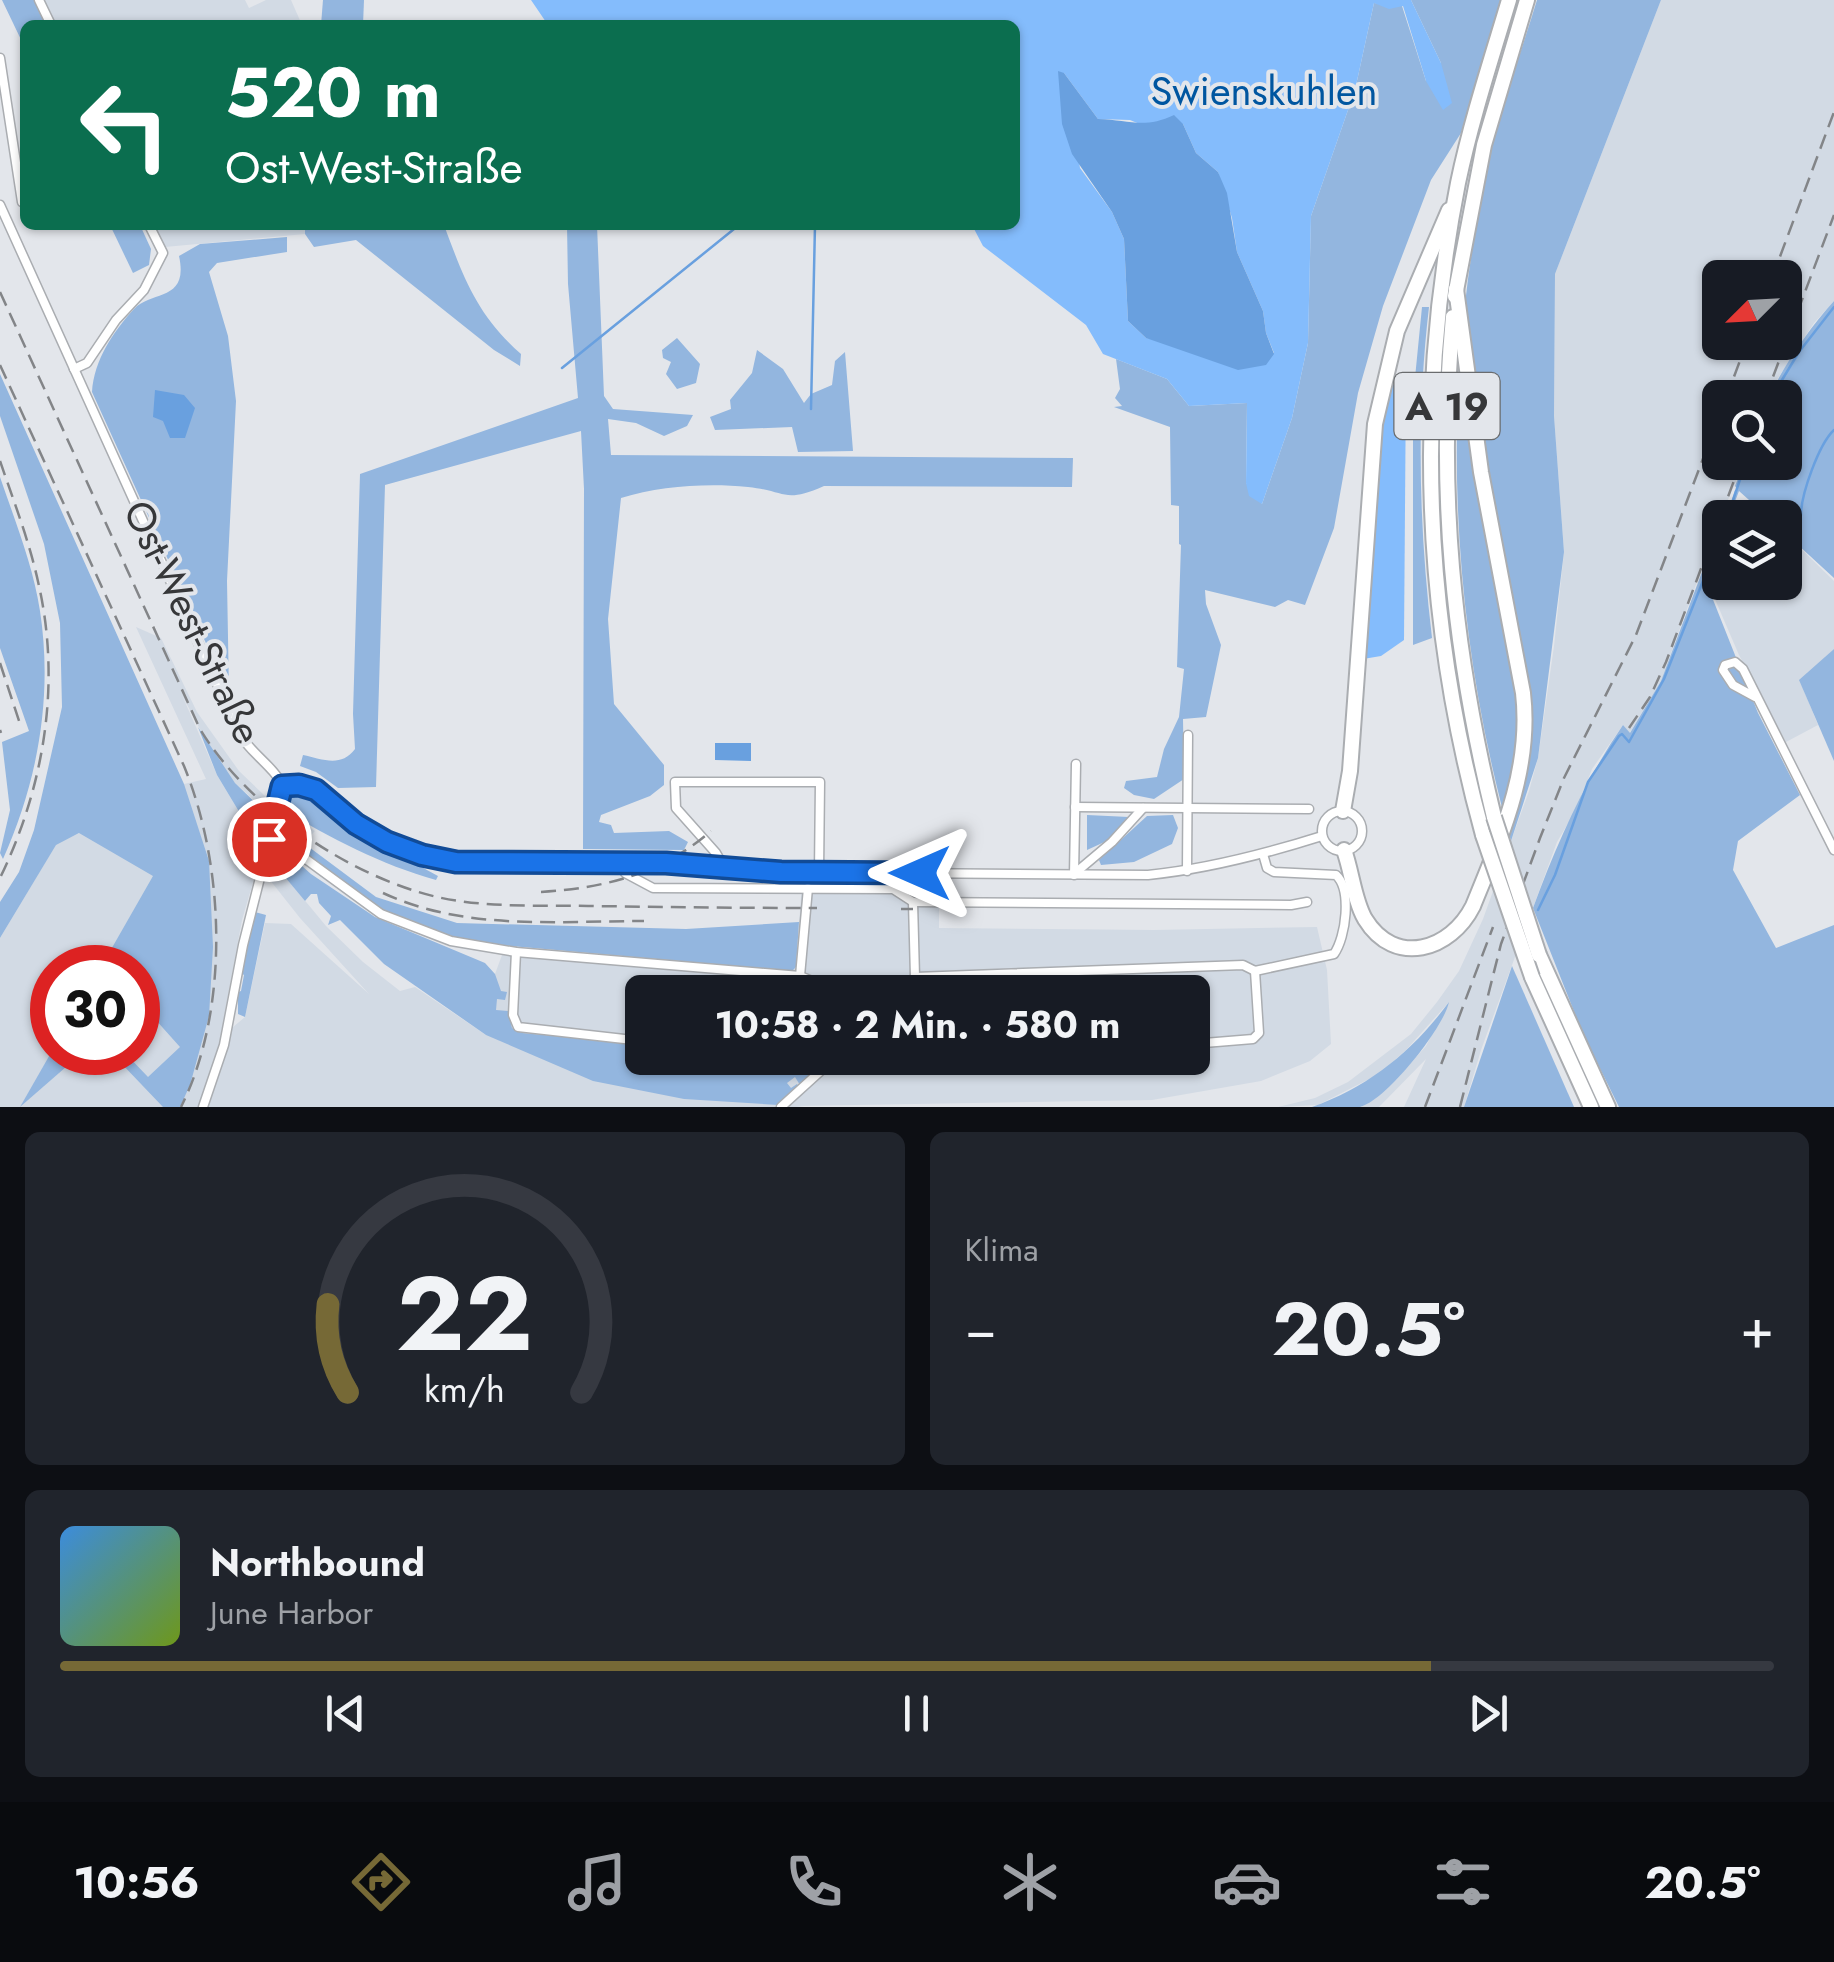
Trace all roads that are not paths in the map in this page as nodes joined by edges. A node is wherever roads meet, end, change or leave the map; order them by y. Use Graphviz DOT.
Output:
graph roads {
  1 [pos="1510,0"];
  2 [pos="1527,0"];
  3 [pos="0,58"];
  4 [pos="20,189"];
  5 [pos="1456,196"];
  6 [pos="0,205"];
  7 [pos="151,230"];
  8 [pos="1456,290"];
  9 [pos="74,369"];
  10 [pos="1755,697"];
  11 [pos="1188,734"];
  12 [pos="1076,764"];
  13 [pos="282,786"];
  14 [pos="1076,807"];
  15 [pos="1142,808"];
  16 [pos="1309,809"];
  17 [pos="1188,810"];
  18 [pos="1344,811"];
  19 [pos="1322,836"];
  20 [pos="269,839"];
  21 [pos="1344,850"];
  22 [pos="1834,850"];
  23 [pos="1264,854"];
  24 [pos="623,864"];
  25 [pos="723,866"];
  26 [pos="1187,871"];
  27 [pos="820,872"];
  28 [pos="1074,875"];
  29 [pos="808,888"];
  30 [pos="913,902"];
  31 [pos="1307,902"];
  32 [pos="516,952"];
  33 [pos="1255,971"];
  34 [pos="788,975"];
  35 [pos="800,975"];
  36 [pos="915,975"];
  37 [pos="970,975"];
  38 [pos="625,1039"];
  39 [pos="1210,1043"];
  40 [pos="814,1075"];
  41 [pos="204,1107"];
  42 [pos="781,1107"];
  43 [pos="1591,1107"];
  44 [pos="1608,1107"];
  1 -- 5 [label="highway, A 19"];
  2 -- 8 [label="highway, A 19"];
  3 -- 4 [label="street"];
  5 -- 18 [label="highway"];
  5 -- 43 [label="highway, A 19, bridge"];
  6 -- 9 [label="street, Ost-West-Straße"];
  7 -- 9 [label="street"];
  8 -- 21 [label="highway"];
  8 -- 44 [label="highway, A 19, bridge"];
  9 -- 13 [label="street, Ost-West-Straße"];
  10 -- 10 [label="street"];
  10 -- 22 [label="street"];
  11 -- 17 [label="street"];
  12 -- 14 [label="street"];
  13 -- 20 [label="street, Ost-West-Straße"];
  13 -- 24 [label="street"];
  14 -- 15 [label="street"];
  14 -- 28 [label="street"];
  15 -- 17 [label="street"];
  15 -- 28 [label="street"];
  16 -- 17 [label="street"];
  17 -- 26 [label="street"];
  18 -- 19 [label="street"];
  18 -- 21 [label="street"];
  19 -- 21 [label="street"];
  19 -- 23 [label="street"];
  20 -- 32 [label="street"];
  20 -- 41 [label="street, Ost-West-Straße"];
  23 -- 26 [label="street"];
  23 -- 33 [label="street"];
  24 -- 25 [label="street"];
  24 -- 29 [label="street"];
  25 -- 27 [label="street"];
  25 -- 27 [label="street"];
  26 -- 28 [label="street"];
  27 -- 28 [label="street"];
  29 -- 30 [label="street"];
  29 -- 35 [label="street"];
  30 -- 31 [label="street"];
  30 -- 36 [label="street"];
  32 -- 34 [label="street"];
  32 -- 38 [label="street"];
  33 -- 37 [label="street"];
  33 -- 39 [label="street"];
  40 -- 42 [label="street"];
}
